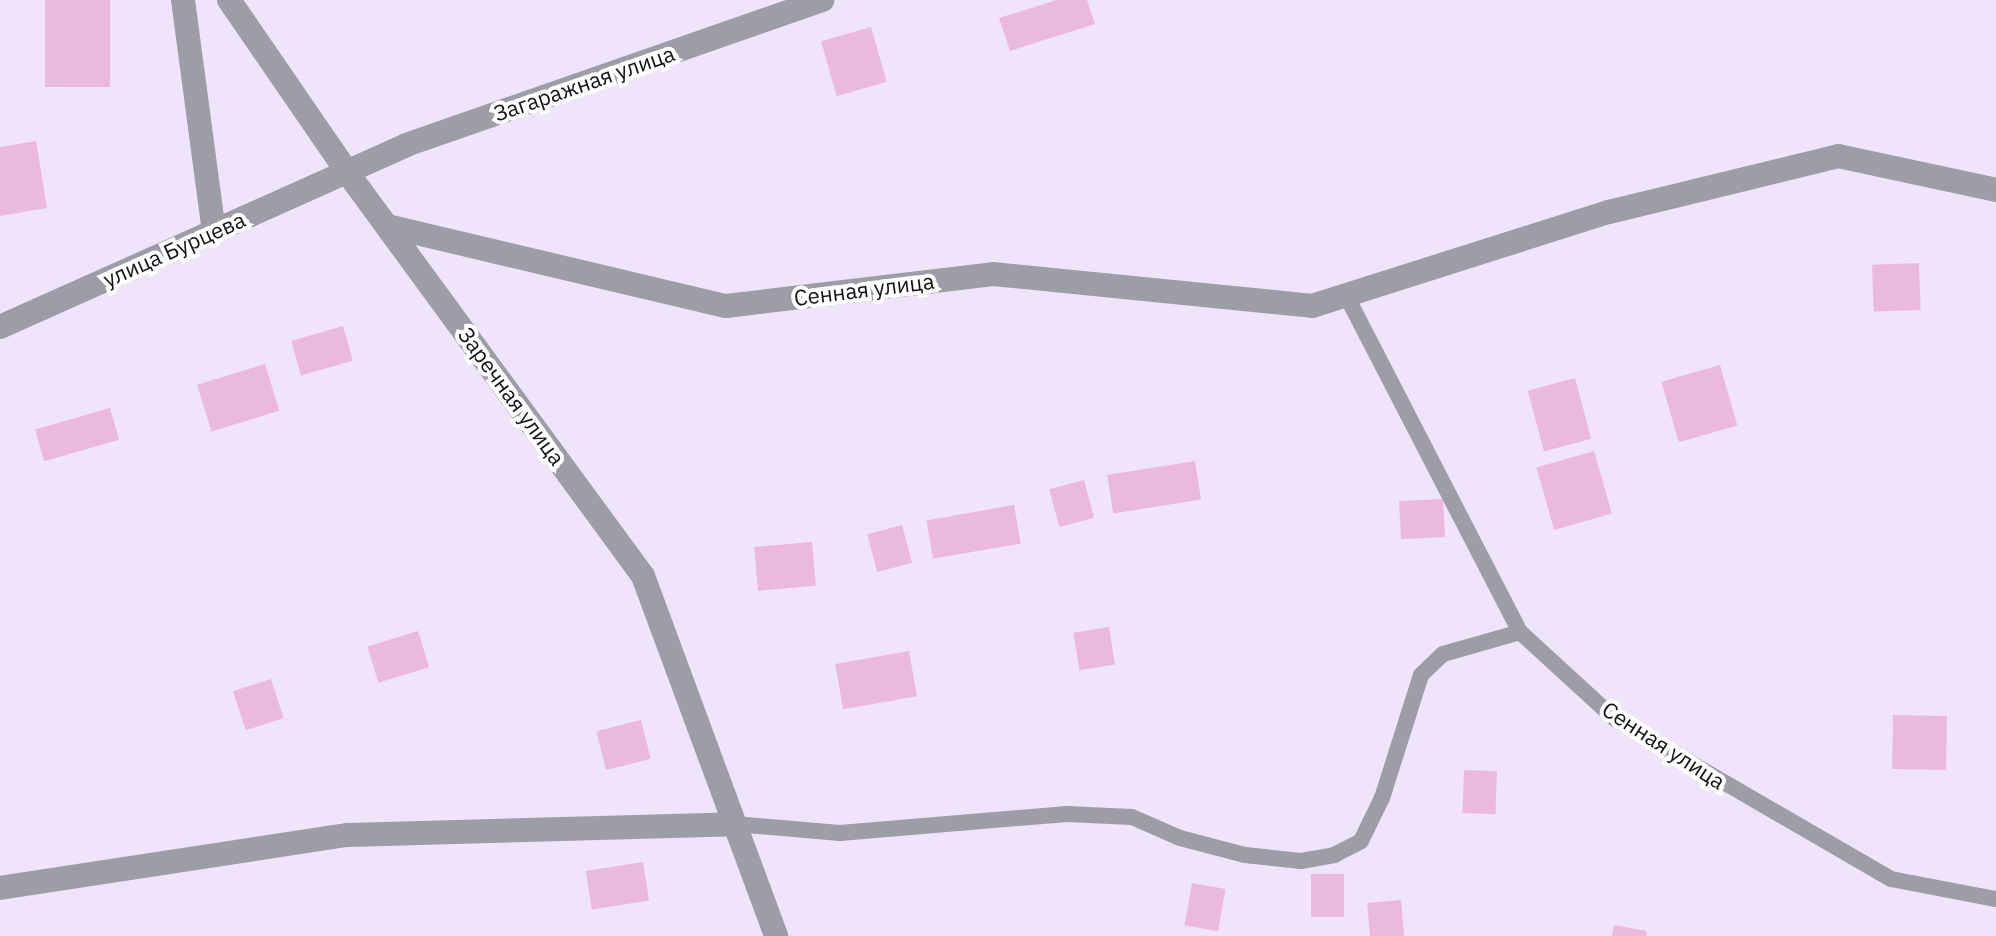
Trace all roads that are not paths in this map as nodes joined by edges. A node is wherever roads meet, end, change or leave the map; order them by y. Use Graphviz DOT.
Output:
graph roads {
  1 [pos="183,0"];
  2 [pos="229,0"];
  3 [pos="823,0"];
  4 [pos="347,172"];
  5 [pos="1996,190"];
  6 [pos="387,226"];
  7 [pos="214,231"];
  8 [pos="1346,295"];
  9 [pos="0,327"];
  10 [pos="1520,632"];
  11 [pos="735,824"];
  12 [pos="0,888"];
  13 [pos="1996,899"];
  14 [pos="776,936"];
  1 -- 7 [label="street"];
  2 -- 4 [label="street, Заречная улица"];
  3 -- 4 [label="street, Загаражная улица"];
  4 -- 6 [label="street, Заречная улица"];
  4 -- 7 [label="street, улица Бурцева"];
  5 -- 8 [label="street, Сенная улица"];
  6 -- 8 [label="street, Сенная улица"];
  6 -- 11 [label="street, Заречная улица"];
  7 -- 9 [label="street, улица Бурцева"];
  8 -- 10 [label="lane, Сенная улица"];
  10 -- 11 [label="lane"];
  10 -- 13 [label="lane, Сенная улица"];
  11 -- 12 [label="street"];
  11 -- 14 [label="street, Заречная улица"];
}
